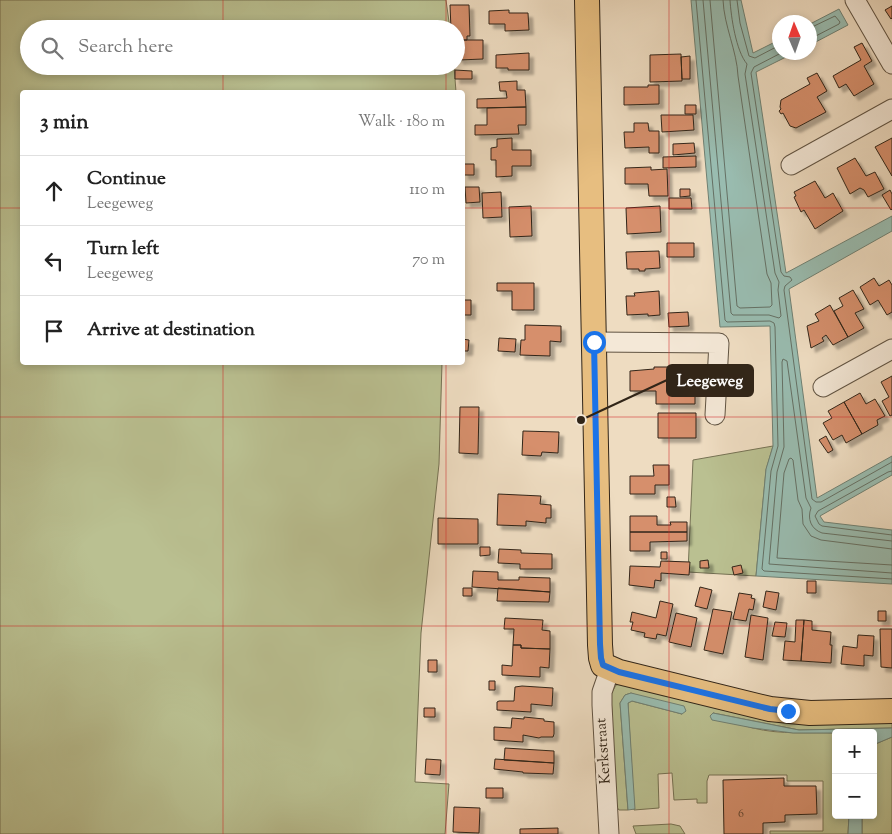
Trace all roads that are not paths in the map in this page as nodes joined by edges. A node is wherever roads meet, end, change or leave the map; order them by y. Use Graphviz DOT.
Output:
graph roads {
  1 [pos="588,0"];
  2 [pos="855,0"];
  3 [pos="892,64"];
  4 [pos="892,109"];
  5 [pos="791,165"];
  6 [pos="594,342"];
  7 [pos="892,349"];
  8 [pos="823,387"];
  9 [pos="715,415"];
  10 [pos="610,669"];
  11 [pos="892,711"];
  12 [pos="609,834"];
  1 -- 6 [label="main road"];
  2 -- 3 [label="street"];
  4 -- 5 [label="street"];
  6 -- 9 [label="street"];
  6 -- 10 [label="main road"];
  7 -- 8 [label="street"];
  10 -- 11 [label="main road"];
  10 -- 12 [label="street, Kerkstraat"];
}
